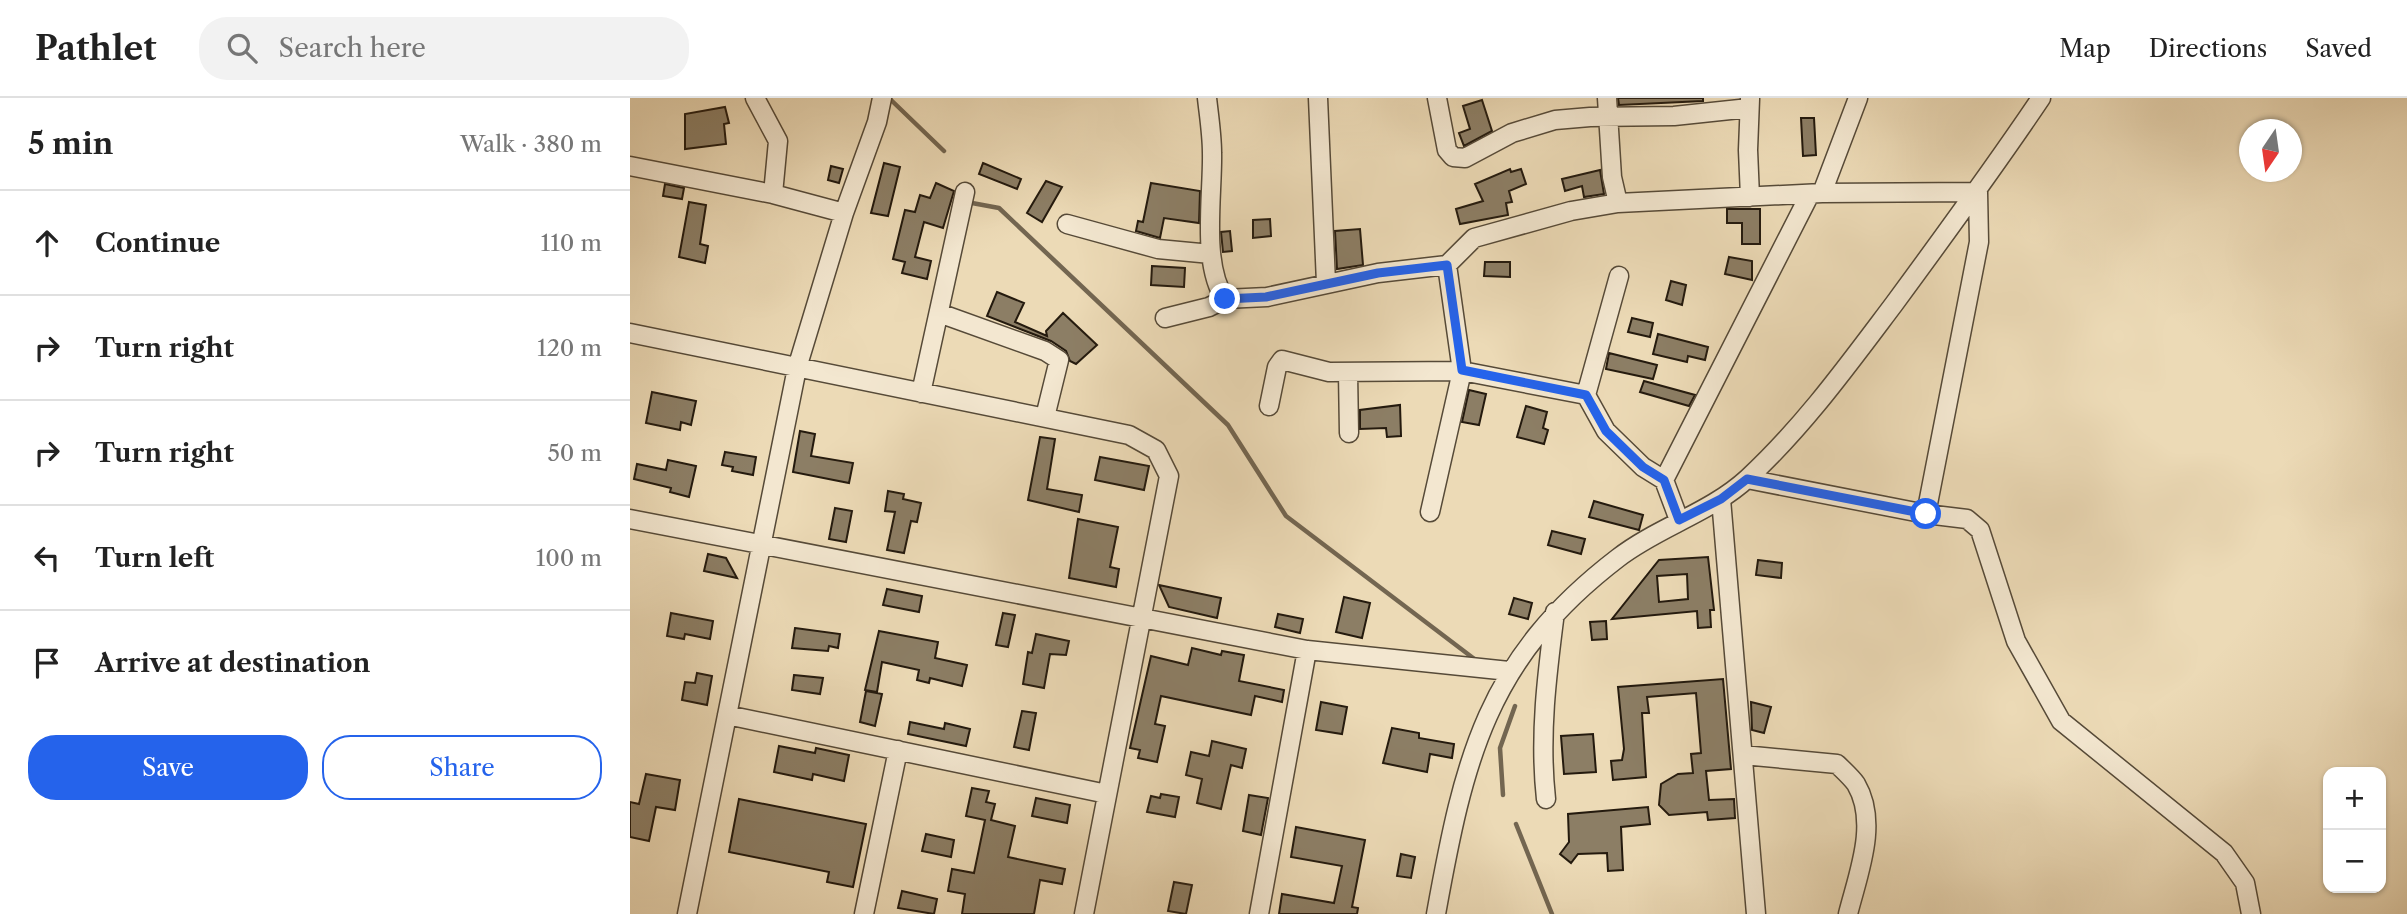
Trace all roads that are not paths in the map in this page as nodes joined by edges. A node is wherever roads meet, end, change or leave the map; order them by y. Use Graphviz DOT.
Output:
graph roads {
  1 [pos="755,98"];
  2 [pos="882,98"];
  3 [pos="1207,98"];
  4 [pos="1318,98"];
  5 [pos="1437,98"];
  6 [pos="1607,98"];
  7 [pos="1858,98"];
  8 [pos="2041,98"];
  9 [pos="1750,103"];
  10 [pos="1608,118"];
  11 [pos="630,166"];
  12 [pos="965,192"];
  13 [pos="1978,192"];
  14 [pos="773,194"];
  15 [pos="1816,194"];
  16 [pos="1750,197"];
  17 [pos="1618,203"];
  18 [pos="844,213"];
  19 [pos="1067,225"];
  20 [pos="1212,254"];
  21 [pos="1447,265"];
  22 [pos="1619,276"];
  23 [pos="1326,283"];
  24 [pos="1225,299"];
  25 [pos="939,313"];
  26 [pos="1164,318"];
  27 [pos="630,333"];
  28 [pos="797,368"];
  29 [pos="1462,370"];
  30 [pos="1348,372"];
  31 [pos="921,393"];
  32 [pos="1586,395"];
  33 [pos="1269,406"];
  34 [pos="1045,417"];
  35 [pos="1349,433"];
  36 [pos="1747,479"];
  37 [pos="1664,480"];
  38 [pos="1721,499"];
  39 [pos="1430,512"];
  40 [pos="1926,514"];
  41 [pos="630,519"];
  42 [pos="1679,520"];
  43 [pos="761,545"];
  44 [pos="1555,612"];
  45 [pos="1141,618"];
  46 [pos="1307,650"];
  47 [pos="1509,671"];
  48 [pos="727,715"];
  49 [pos="898,750"];
  50 [pos="1743,755"];
  51 [pos="1107,794"];
  52 [pos="1546,799"];
  53 [pos="687,914"];
  54 [pos="864,914"];
  55 [pos="1084,914"];
  56 [pos="1259,914"];
  57 [pos="1436,914"];
  58 [pos="1756,914"];
  59 [pos="1848,914"];
  60 [pos="2251,914"];
  1 -- 14 [label="street"];
  2 -- 18 [label="street"];
  3 -- 20 [label="street"];
  4 -- 23 [label="street"];
  5 -- 10 [label="street"];
  6 -- 10 [label="street"];
  7 -- 15 [label="street"];
  8 -- 13 [label="street"];
  9 -- 10 [label="street"];
  9 -- 16 [label="street"];
  10 -- 17 [label="street"];
  11 -- 14 [label="street"];
  12 -- 25 [label="street"];
  13 -- 15 [label="street"];
  13 -- 36 [label="street"];
  13 -- 40 [label="street"];
  14 -- 18 [label="street"];
  15 -- 16 [label="street"];
  15 -- 37 [label="street"];
  16 -- 17 [label="street"];
  17 -- 21 [label="street"];
  18 -- 28 [label="street"];
  19 -- 20 [label="street"];
  20 -- 24 [label="street"];
  21 -- 23 [label="street"];
  21 -- 29 [label="street"];
  22 -- 32 [label="street"];
  23 -- 24 [label="street"];
  24 -- 26 [label="street"];
  25 -- 31 [label="street"];
  25 -- 34 [label="street"];
  27 -- 28 [label="street"];
  28 -- 31 [label="street"];
  28 -- 43 [label="street"];
  29 -- 30 [label="street"];
  29 -- 32 [label="street"];
  29 -- 39 [label="street"];
  30 -- 33 [label="street"];
  30 -- 35 [label="street"];
  31 -- 34 [label="street"];
  32 -- 37 [label="street"];
  34 -- 45 [label="street"];
  36 -- 38 [label="street"];
  36 -- 40 [label="street"];
  37 -- 42 [label="street"];
  38 -- 42 [label="street"];
  38 -- 50 [label="street"];
  40 -- 60 [label="street"];
  41 -- 43 [label="street"];
  42 -- 44 [label="street"];
  43 -- 45 [label="street"];
  43 -- 48 [label="street"];
  44 -- 47 [label="street"];
  44 -- 52 [label="street"];
  45 -- 46 [label="street"];
  45 -- 51 [label="street"];
  46 -- 47 [label="street"];
  46 -- 56 [label="street"];
  47 -- 57 [label="street"];
  48 -- 49 [label="street"];
  48 -- 53 [label="street"];
  49 -- 51 [label="street"];
  49 -- 54 [label="street"];
  50 -- 58 [label="street"];
  50 -- 59 [label="street"];
  51 -- 55 [label="street"];
}
